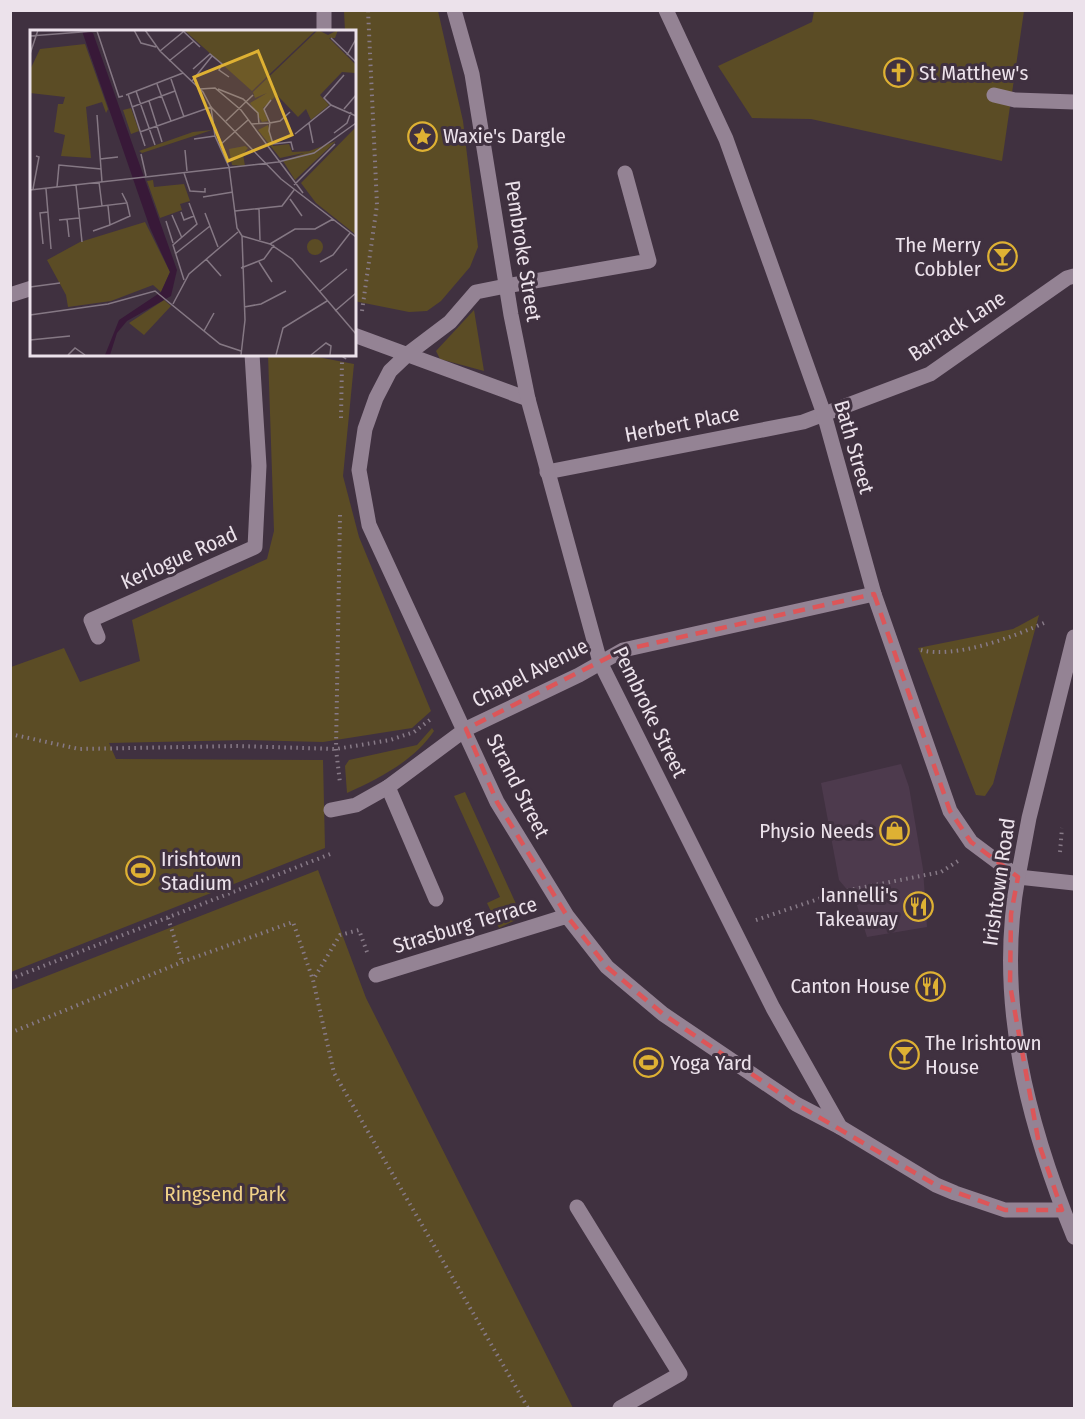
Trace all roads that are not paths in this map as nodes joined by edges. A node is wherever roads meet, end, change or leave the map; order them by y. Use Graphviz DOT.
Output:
graph roads {
  1 [pos="324,10"];
  2 [pos="454,10"];
  3 [pos="666,10"];
  4 [pos="324,30"];
  5 [pos="994,95"];
  6 [pos="1074,102"];
  7 [pos="625,173"];
  8 [pos="1074,276"];
  9 [pos="507,286"];
  10 [pos="30,289"];
  11 [pos="10,295"];
  12 [pos="356,336"];
  13 [pos="409,353"];
  14 [pos="252,356"];
  15 [pos="528,399"];
  16 [pos="824,414"];
  17 [pos="547,472"];
  18 [pos="874,594"];
  19 [pos="98,637"];
  20 [pos="1074,637"];
  21 [pos="600,662"];
  22 [pos="466,729"];
  23 [pos="388,787"];
  24 [pos="333,809"];
  25 [pos="1017,878"];
  26 [pos="1074,883"];
  27 [pos="436,899"];
  28 [pos="567,916"];
  29 [pos="376,975"];
  30 [pos="840,1126"];
  31 [pos="577,1207"];
  32 [pos="1062,1210"];
  33 [pos="1074,1237"];
  34 [pos="620,1408"];
  1 -- 4 [label="street"];
  2 -- 9 [label="street, Pembroke Street"];
  3 -- 16 [label="street, Bath Street"];
  5 -- 6 [label="street"];
  7 -- 9 [label="street"];
  8 -- 16 [label="street, Barrack Lane"];
  9 -- 13 [label="street"];
  9 -- 15 [label="street, Pembroke Street"];
  10 -- 11 [label="street"];
  12 -- 13 [label="street"];
  13 -- 15 [label="street"];
  13 -- 22 [label="street, Strand Street"];
  14 -- 19 [label="street, Kerlogue Road"];
  15 -- 17 [label="street, Pembroke Street"];
  16 -- 17 [label="street, Herbert Place"];
  16 -- 18 [label="street, Bath Street"];
  17 -- 21 [label="street, Pembroke Street"];
  18 -- 21 [label="street, Chapel Avenue"];
  18 -- 25 [label="street, Bath Street"];
  20 -- 25 [label="street, Irishtown Road"];
  21 -- 22 [label="street, Chapel Avenue"];
  21 -- 30 [label="street, Pembroke Street"];
  22 -- 23 [label="street, Chapel Avenue"];
  22 -- 28 [label="street, Strand Street"];
  23 -- 24 [label="street, Chapel Avenue"];
  23 -- 27 [label="street"];
  25 -- 26 [label="street"];
  25 -- 32 [label="street, Irishtown Road"];
  28 -- 29 [label="street, Strasburg Terrace"];
  28 -- 30 [label="street, Strand Street"];
  30 -- 32 [label="street, Pembroke Street"];
  31 -- 34 [label="street"];
  32 -- 33 [label="street, Irishtown Road"];
}
